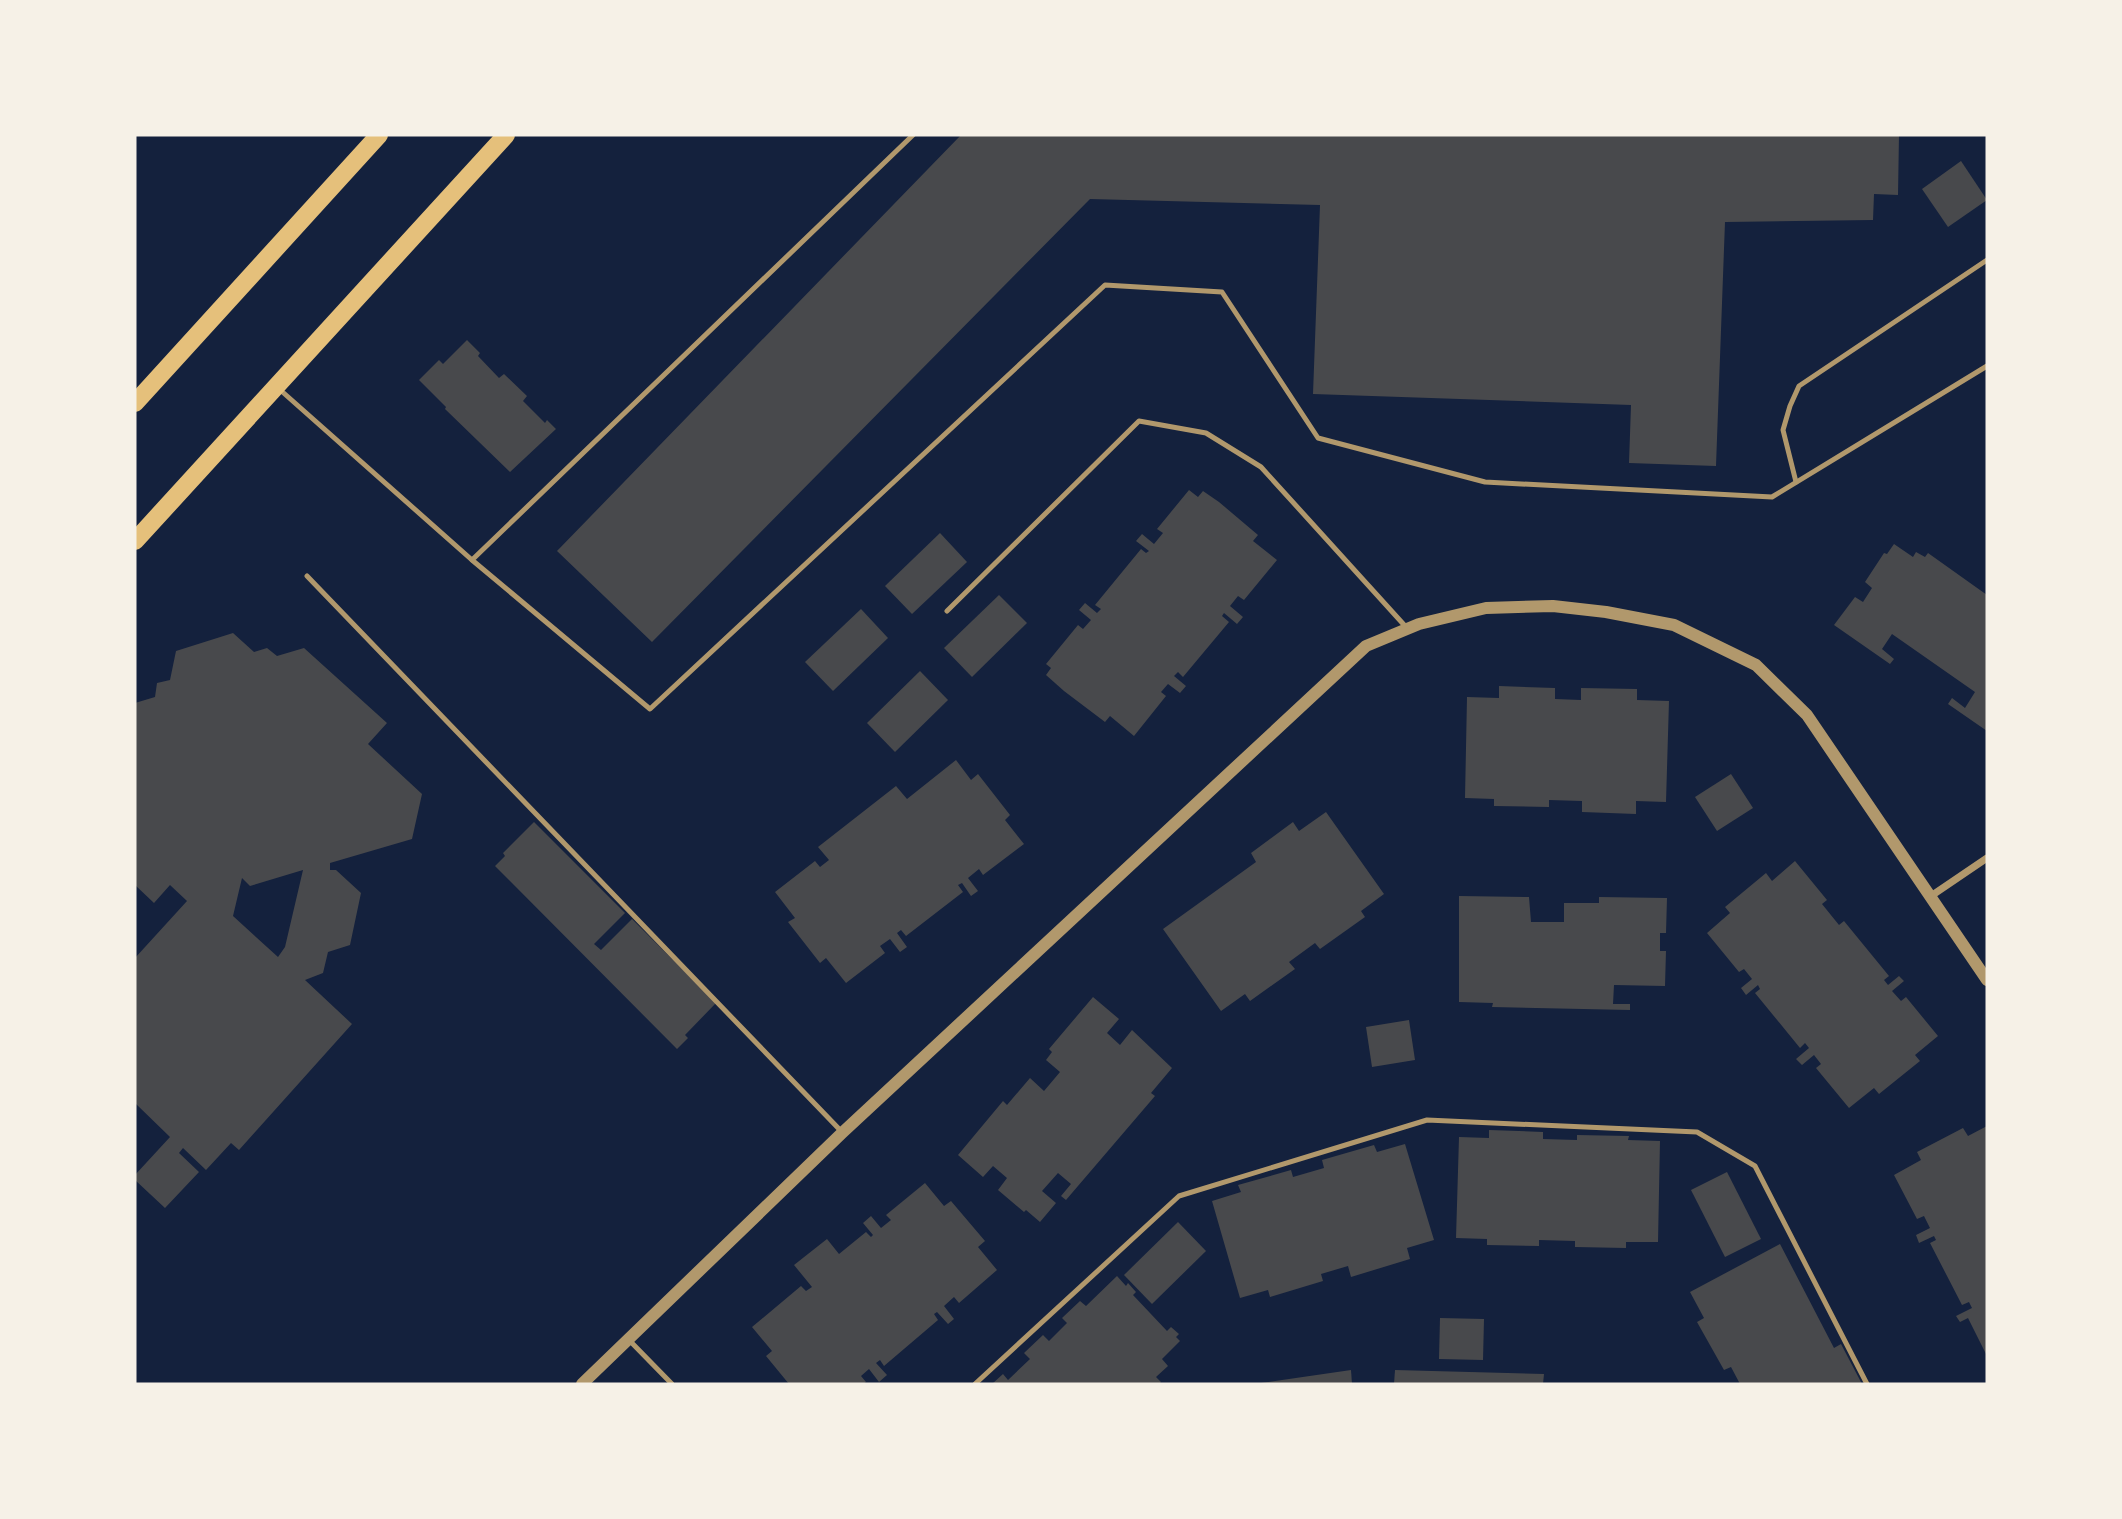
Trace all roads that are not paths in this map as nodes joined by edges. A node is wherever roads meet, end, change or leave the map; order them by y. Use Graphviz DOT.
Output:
graph roads {
  1 [pos="379,135"];
  2 [pos="506,135"];
  3 [pos="913,135"];
  4 [pos="1987,260"];
  5 [pos="1987,366"];
  6 [pos="276,386"];
  7 [pos="135,404"];
  8 [pos="1796,482"];
  9 [pos="135,541"];
  10 [pos="472,560"];
  11 [pos="307,576"];
  12 [pos="947,611"];
  13 [pos="1408,629"];
  14 [pos="1987,858"];
  15 [pos="1931,896"];
  16 [pos="1987,980"];
  17 [pos="842,1133"];
  18 [pos="628,1338"];
  19 [pos="582,1384"];
  20 [pos="672,1384"];
  21 [pos="975,1384"];
  22 [pos="1867,1384"];
  1 -- 7 [label="main road"];
  2 -- 6 [label="main road"];
  3 -- 10 [label="lane"];
  4 -- 8 [label="lane"];
  5 -- 8 [label="lane"];
  6 -- 9 [label="main road"];
  6 -- 10 [label="lane"];
  8 -- 10 [label="lane"];
  11 -- 17 [label="lane"];
  12 -- 13 [label="lane"];
  13 -- 15 [label="street"];
  13 -- 17 [label="street"];
  14 -- 15 [label="street"];
  15 -- 16 [label="street"];
  17 -- 18 [label="street"];
  18 -- 19 [label="street"];
  18 -- 20 [label="lane"];
  21 -- 22 [label="lane"];
}
